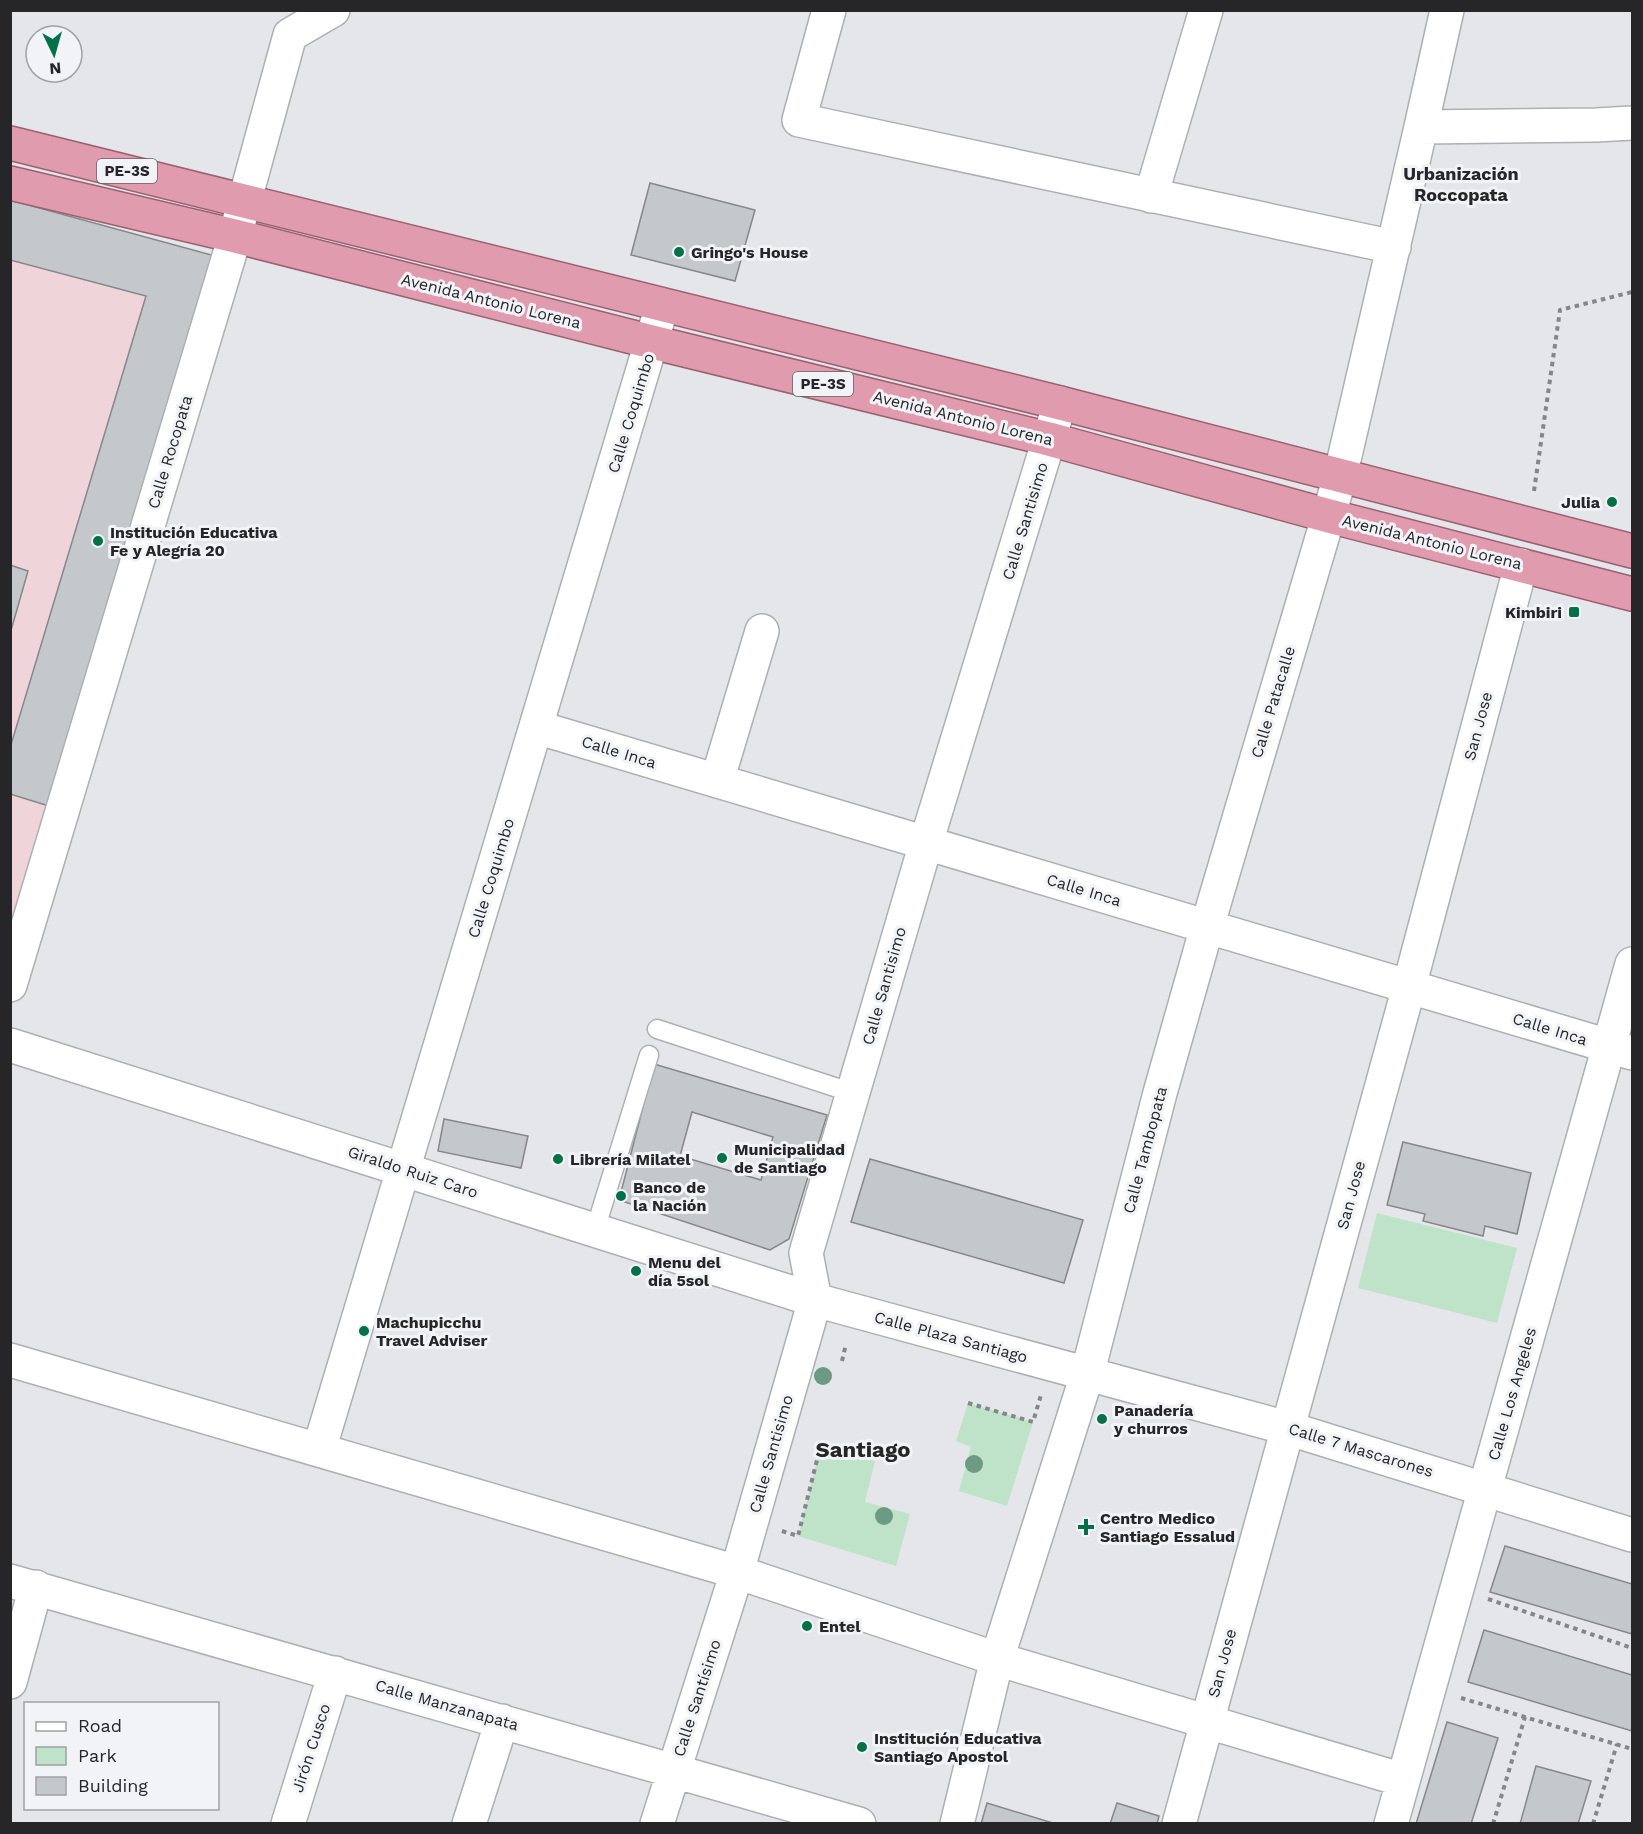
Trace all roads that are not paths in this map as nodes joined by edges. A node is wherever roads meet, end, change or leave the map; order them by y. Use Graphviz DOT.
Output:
graph roads {
  1 [pos="333,10"];
  2 [pos="829,10"];
  3 [pos="1206,10"];
  4 [pos="1447,10"];
  5 [pos="1632,123"];
  6 [pos="1421,127"];
  7 [pos="10,143"];
  8 [pos="10,183"];
  9 [pos="1151,196"];
  10 [pos="244,200"];
  11 [pos="235,236"];
  12 [pos="1394,247"];
  13 [pos="662,306"];
  14 [pos="652,342"];
  15 [pos="1060,404"];
  16 [pos="1050,439"];
  17 [pos="1340,477"];
  18 [pos="1329,516"];
  19 [pos="1632,551"];
  20 [pos="1521,565"];
  21 [pos="1632,594"];
  22 [pos="762,632"];
  23 [pos="536,727"];
  24 [pos="717,781"];
  25 [pos="926,843"];
  26 [pos="1207,927"];
  27 [pos="1632,964"];
  28 [pos="10,985"];
  29 [pos="1409,987"];
  30 [pos="657,1029"];
  31 [pos="10,1045"];
  32 [pos="1621,1050"];
  33 [pos="649,1055"];
  34 [pos="854,1093"];
  35 [pos="403,1169"];
  36 [pos="595,1230"];
  37 [pos="816,1300"];
  38 [pos="10,1360"];
  39 [pos="1087,1375"];
  40 [pos="1287,1428"];
  41 [pos="319,1450"];
  42 [pos="1485,1488"];
  43 [pos="1632,1535"];
  44 [pos="738,1572"];
  45 [pos="23,1584"];
  46 [pos="997,1659"];
  47 [pos="335,1673"];
  48 [pos="10,1682"];
  49 [pos="502,1721"];
  50 [pos="1206,1722"];
  51 [pos="674,1770"];
  52 [pos="1403,1780"];
  53 [pos="288,1824"];
  54 [pos="469,1824"];
  55 [pos="657,1824"];
  56 [pos="859,1824"];
  57 [pos="957,1824"];
  58 [pos="1179,1824"];
  59 [pos="1391,1824"];
  1 -- 10 [label="street, Calle Rocopata"];
  2 -- 9 [label="street"];
  3 -- 9 [label="street"];
  4 -- 6 [label="street, Calle Patacalle"];
  5 -- 6 [label="street"];
  6 -- 12 [label="street, Calle Patacalle"];
  7 -- 10 [label="highway, PE-3S"];
  8 -- 11 [label="highway, Avenida Antonio Lorena / PE-3S"];
  9 -- 12 [label="street"];
  10 -- 11 [label="street, Calle Rocopata"];
  10 -- 13 [label="highway, PE-3S"];
  11 -- 14 [label="highway, Avenida Antonio Lorena / PE-3S"];
  11 -- 28 [label="street, Calle Rocopata"];
  12 -- 17 [label="street, Calle Patacalle"];
  13 -- 14 [label="street, Calle Coquimbo"];
  13 -- 15 [label="highway, PE-3S"];
  14 -- 16 [label="highway, Avenida Antonio Lorena / PE-3S"];
  14 -- 23 [label="street, Calle Coquimbo"];
  15 -- 16 [label="street, Calle Santisimo"];
  15 -- 17 [label="highway, PE-3S"];
  16 -- 18 [label="highway, Avenida Antonio Lorena / PE-3S"];
  16 -- 25 [label="street, Calle Santisimo"];
  17 -- 18 [label="street, Calle Patacalle"];
  17 -- 19 [label="highway, PE-3S"];
  18 -- 20 [label="highway, Avenida Antonio Lorena / PE-3S"];
  18 -- 26 [label="street, Calle Patacalle"];
  20 -- 21 [label="highway, Avenida Antonio Lorena / PE-3S"];
  20 -- 29 [label="street, San Jose"];
  22 -- 24 [label="street"];
  23 -- 24 [label="street, Calle Inca"];
  23 -- 35 [label="street, Calle Coquimbo"];
  24 -- 25 [label="street, Calle Inca"];
  25 -- 26 [label="street, Calle Inca"];
  25 -- 34 [label="street, Calle Santisimo"];
  26 -- 29 [label="street, Calle Inca"];
  26 -- 39 [label="street, Calle Tambopata"];
  27 -- 32 [label="street, Calle Los Angeles"];
  29 -- 32 [label="street, Calle Inca"];
  29 -- 40 [label="street, San Jose"];
  30 -- 34 [label="lane"];
  31 -- 35 [label="street, Giraldo Ruiz Caro"];
  32 -- 42 [label="street, Calle Los Angeles"];
  33 -- 36 [label="lane"];
  34 -- 37 [label="street, Calle Santisimo"];
  35 -- 36 [label="street, Giraldo Ruiz Caro"];
  35 -- 41 [label="street, Calle Coquimbo"];
  36 -- 37 [label="street, Giraldo Ruiz Caro"];
  37 -- 39 [label="street, Calle Plaza Santiago"];
  37 -- 44 [label="street, Calle Santisimo"];
  38 -- 41 [label="street"];
  39 -- 40 [label="street, Calle 7 Mascarones"];
  39 -- 46 [label="street, Calle Tambopata"];
  40 -- 42 [label="street, Calle 7 Mascarones"];
  40 -- 50 [label="street, San Jose"];
  41 -- 44 [label="street"];
  42 -- 43 [label="street, Calle 7 Mascarones"];
  42 -- 52 [label="street, Calle Los Angeles"];
  44 -- 46 [label="street"];
  44 -- 51 [label="street, Calle Santísimo"];
  45 -- 47 [label="street, Calle Manzanapata"];
  45 -- 48 [label="street"];
  46 -- 50 [label="street"];
  46 -- 57 [label="street"];
  47 -- 49 [label="street, Calle Manzanapata"];
  47 -- 53 [label="street, Jirón Cusco"];
  49 -- 51 [label="street, Calle Manzanapata"];
  49 -- 54 [label="street"];
  50 -- 52 [label="street"];
  50 -- 58 [label="street, San Jose"];
  51 -- 55 [label="street, Calle Santísimo"];
  51 -- 56 [label="street, Calle Manzanapata"];
  52 -- 59 [label="street, Calle Los Angeles"];
}
